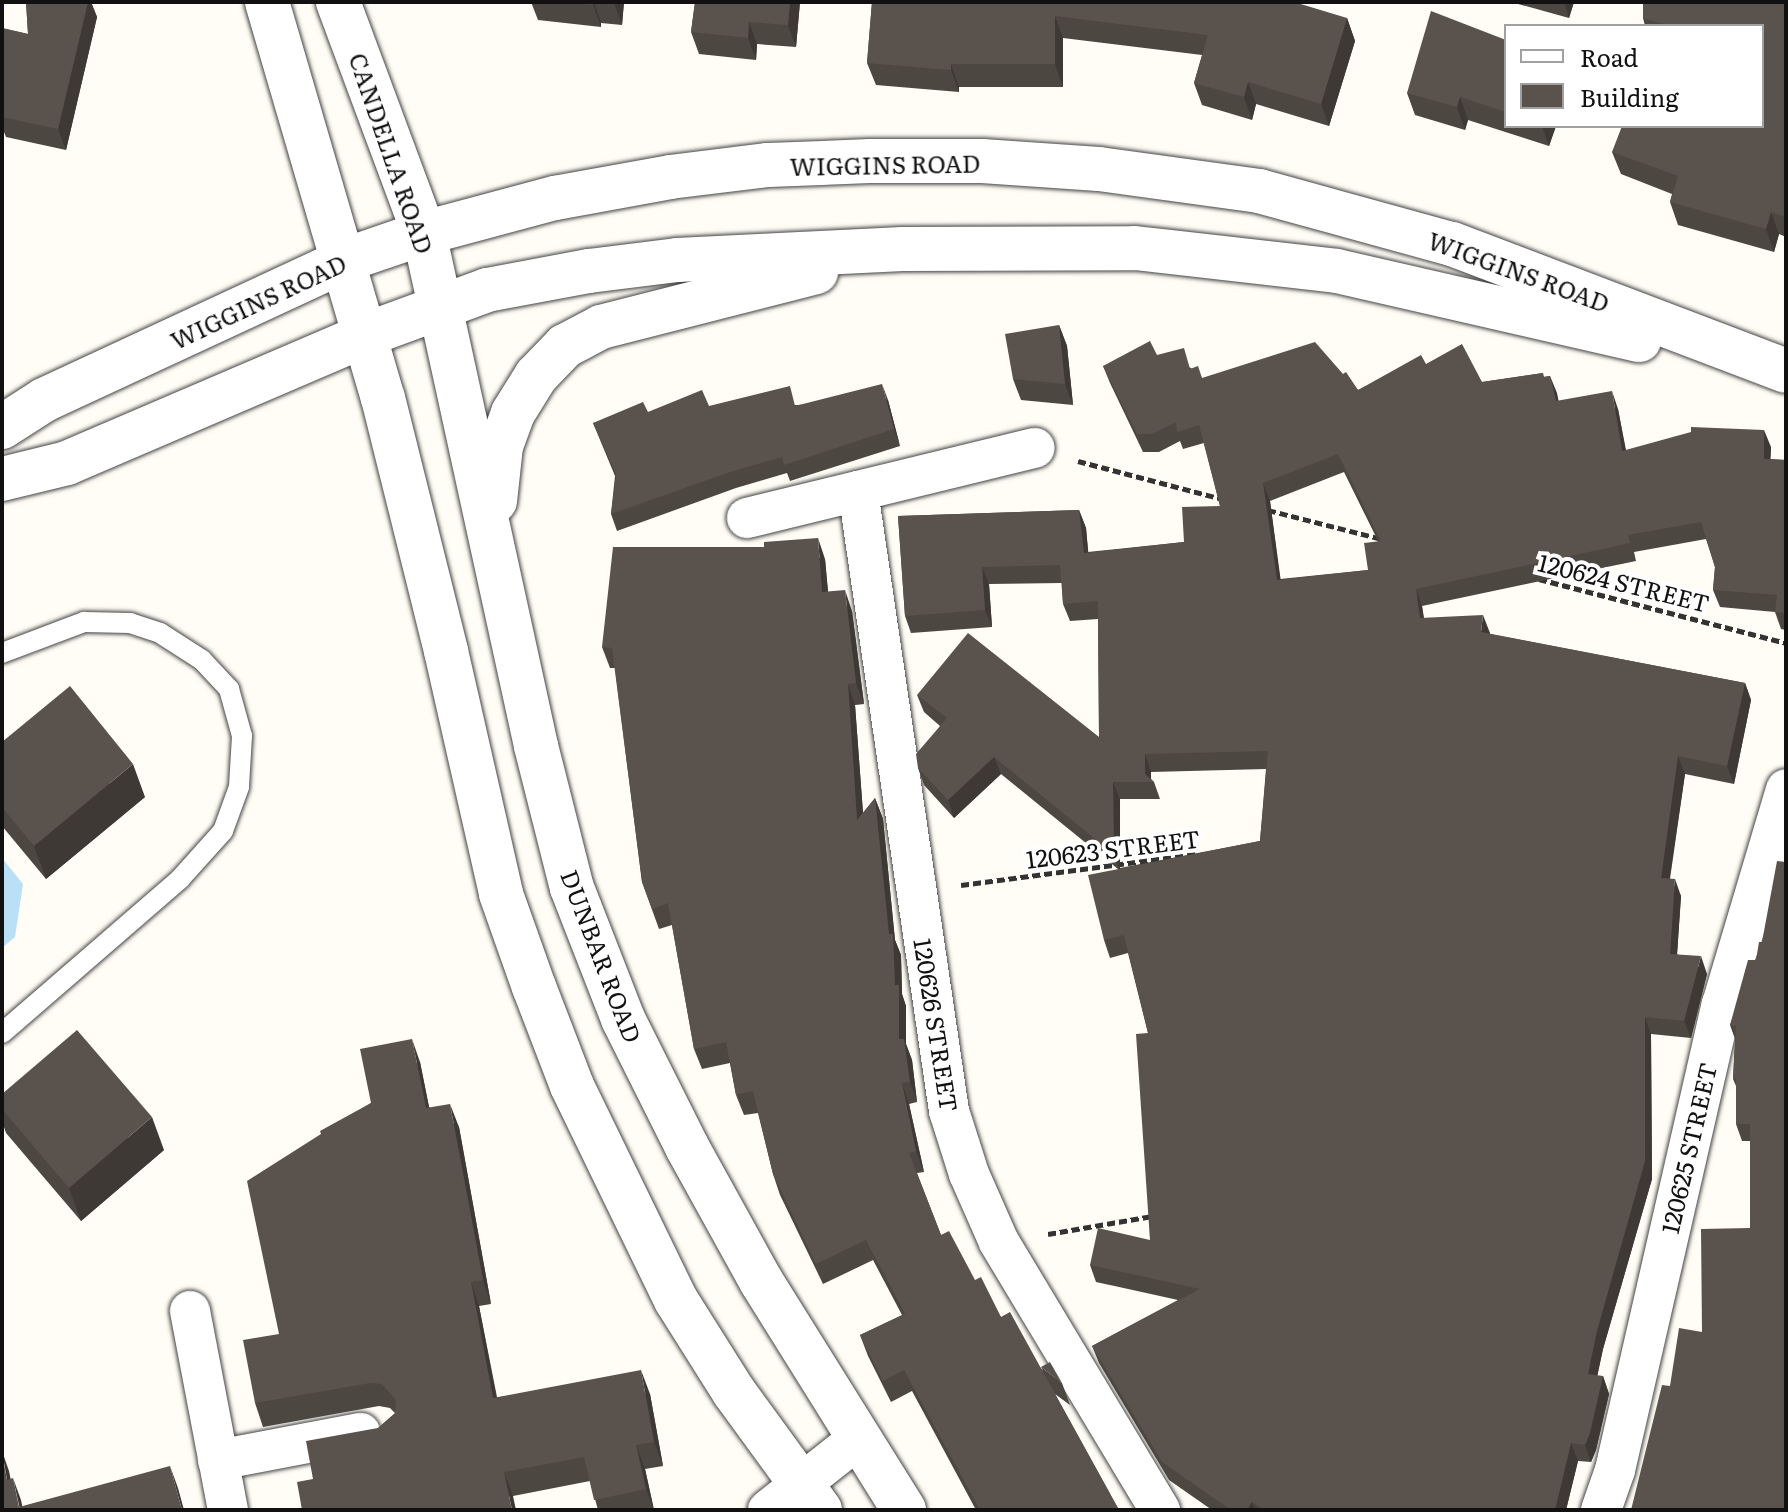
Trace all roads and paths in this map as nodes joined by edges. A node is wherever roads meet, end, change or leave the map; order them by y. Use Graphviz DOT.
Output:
graph roads {
  1 [pos="267,2"];
  2 [pos="338,2"];
  3 [pos="424,233"];
  4 [pos="903,249"];
  5 [pos="345,260"];
  6 [pos="440,306"];
  7 [pos="365,335"];
  8 [pos="1786,372"];
  9 [pos="2,427"];
  10 [pos="1035,448"];
  11 [pos="2,479"];
  12 [pos="858,491"];
  13 [pos="1232,501"];
  14 [pos="1262,509"];
  15 [pos="747,518"];
  16 [pos="492,532"];
  17 [pos="1398,543"];
  18 [pos="1534,578"];
  19 [pos="1786,643"];
  20 [pos="2,653"];
  21 [pos="1786,789"];
  22 [pos="1209,853"];
  23 [pos="917,891"];
  24 [pos="2,1033"];
  25 [pos="1156,1216"];
  26 [pos="999,1242"];
  27 [pos="190,1311"];
  28 [pos="382,1429"];
  29 [pos="858,1439"];
  30 [pos="218,1460"];
  31 [pos="796,1501"];
  32 [pos="228,1510"];
  33 [pos="904,1510"];
  34 [pos="1160,1510"];
  35 [pos="1601,1510"];
  1 -- 5 [label="street"];
  2 -- 3 [label="street, CANDELLA ROAD"];
  3 -- 5 [label="street, WIGGINS ROAD"];
  3 -- 6 [label="street, CANDELLA ROAD"];
  3 -- 8 [label="street, WIGGINS ROAD"];
  4 -- 6 [label="street, WIGGINS ROAD"];
  4 -- 8 [label="street, WIGGINS ROAD"];
  4 -- 16 [label="street"];
  5 -- 7 [label="street"];
  5 -- 9 [label="street, WIGGINS ROAD"];
  6 -- 7 [label="street, WIGGINS ROAD"];
  6 -- 16 [label="street, DUNBAR ROAD"];
  7 -- 11 [label="street, WIGGINS ROAD"];
  7 -- 31 [label="street"];
  10 -- 12 [label="street"];
  10 -- 13 [label="path"];
  12 -- 15 [label="street"];
  12 -- 23 [label="street, 120626 STREET"];
  14 -- 17 [label="path"];
  16 -- 29 [label="street, DUNBAR ROAD"];
  18 -- 19 [label="path, 120624 STREET"];
  20 -- 24 [label="lane"];
  21 -- 35 [label="street, 120625 STREET"];
  22 -- 23 [label="path, 120623 STREET"];
  23 -- 26 [label="street, 120626 STREET"];
  25 -- 26 [label="path"];
  26 -- 34 [label="street, 120626 STREET"];
  27 -- 30 [label="street"];
  28 -- 30 [label="street"];
  29 -- 31 [label="street"];
  29 -- 33 [label="street, DUNBAR ROAD"];
  30 -- 32 [label="street"];
}
